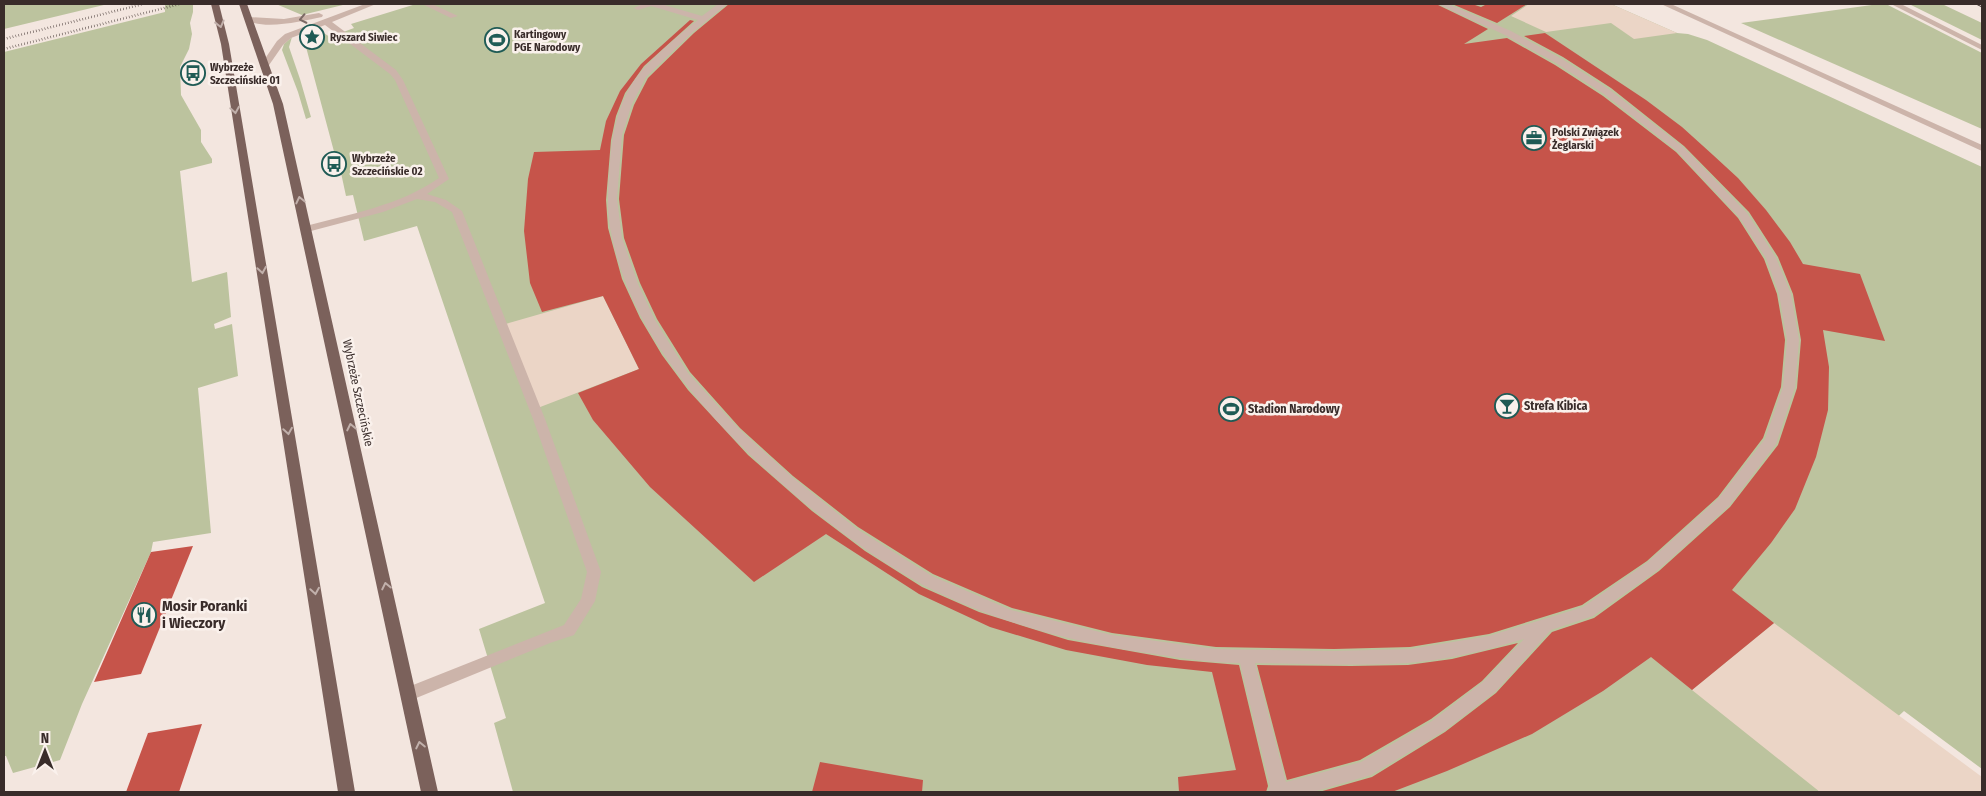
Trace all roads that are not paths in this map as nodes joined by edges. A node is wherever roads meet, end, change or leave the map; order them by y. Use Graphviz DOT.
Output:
graph roads {
  1 [pos="215,4"];
  2 [pos="243,4"];
  3 [pos="367,4"];
  4 [pos="372,4"];
  5 [pos="426,4"];
  6 [pos="651,4"];
  7 [pos="723,4"];
  8 [pos="1442,4"];
  9 [pos="1665,4"];
  10 [pos="1895,4"];
  11 [pos="638,8"];
  12 [pos="454,16"];
  13 [pos="249,19"];
  14 [pos="703,19"];
  15 [pos="324,21"];
  16 [pos="1982,48"];
  17 [pos="264,66"];
  18 [pos="1982,148"];
  19 [pos="416,196"];
  20 [pos="307,229"];
  21 [pos="1546,625"];
  22 [pos="1246,656"];
  23 [pos="410,694"];
  24 [pos="347,792"];
  25 [pos="430,792"];
  26 [pos="1278,792"];
  1 -- 24 [label="main road, one-way"];
  2 -- 13 [label="main road, Wybrzeże Szczecińskie"];
  3 -- 13 [label="street, one-way"];
  4 -- 15 [label="street"];
  5 -- 12 [label="street"];
  6 -- 11 [label="street"];
  6 -- 14 [label="street"];
  7 -- 14 [label="street"];
  8 -- 21 [label="street"];
  9 -- 18 [label="street"];
  10 -- 16 [label="street"];
  13 -- 17 [label="main road, Wybrzeże Szczecińskie"];
  14 -- 22 [label="street"];
  15 -- 17 [label="street"];
  15 -- 19 [label="street"];
  20 -- 17 [label="main road, Wybrzeże Szczecińskie, one-way"];
  19 -- 20 [label="street"];
  19 -- 23 [label="street"];
  23 -- 20 [label="main road, Wybrzeże Szczecińskie, one-way"];
  21 -- 22 [label="street"];
  21 -- 26 [label="street"];
  22 -- 26 [label="street"];
  25 -- 23 [label="main road, Wybrzeże Szczecińskie, one-way"];
}
